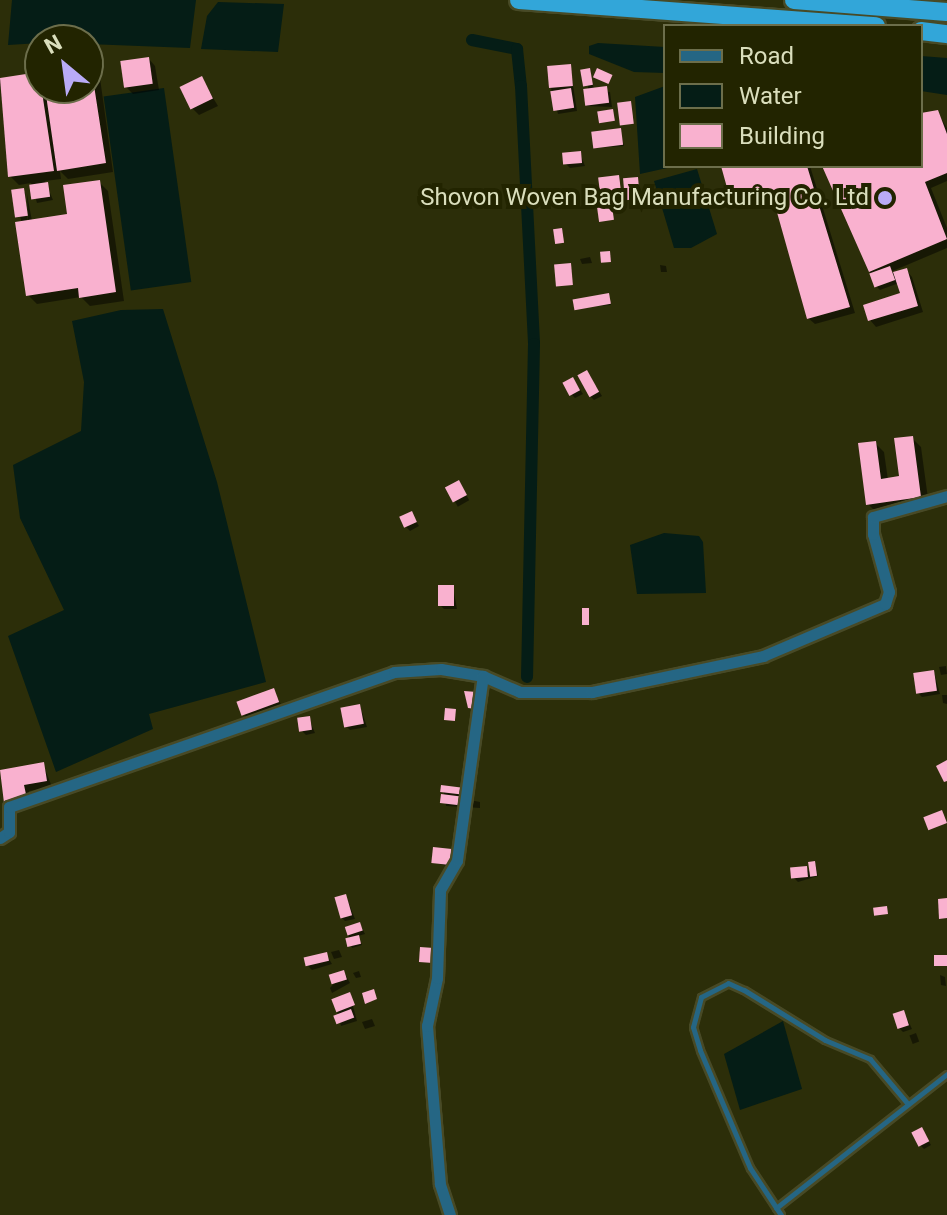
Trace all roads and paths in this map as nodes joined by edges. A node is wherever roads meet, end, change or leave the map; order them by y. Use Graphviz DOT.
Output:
graph roads {
  1 [pos="519,0"];
  2 [pos="794,0"];
  3 [pos="947,12"];
  4 [pos="849,24"];
  5 [pos="923,31"];
  6 [pos="947,34"];
  7 [pos="947,496"];
  8 [pos="483,676"];
  9 [pos="0,838"];
  10 [pos="947,1074"];
  11 [pos="908,1104"];
  12 [pos="776,1208"];
  13 [pos="450,1215"];
  14 [pos="781,1215"];
  1 -- 4 [label="highway"];
  2 -- 3 [label="highway"];
  5 -- 6 [label="highway"];
  7 -- 8 [label="street"];
  8 -- 9 [label="street"];
  8 -- 13 [label="street"];
  10 -- 11 [label="lane"];
  11 -- 12 [label="lane"];
  11 -- 12 [label="lane"];
  12 -- 14 [label="lane"];
}
